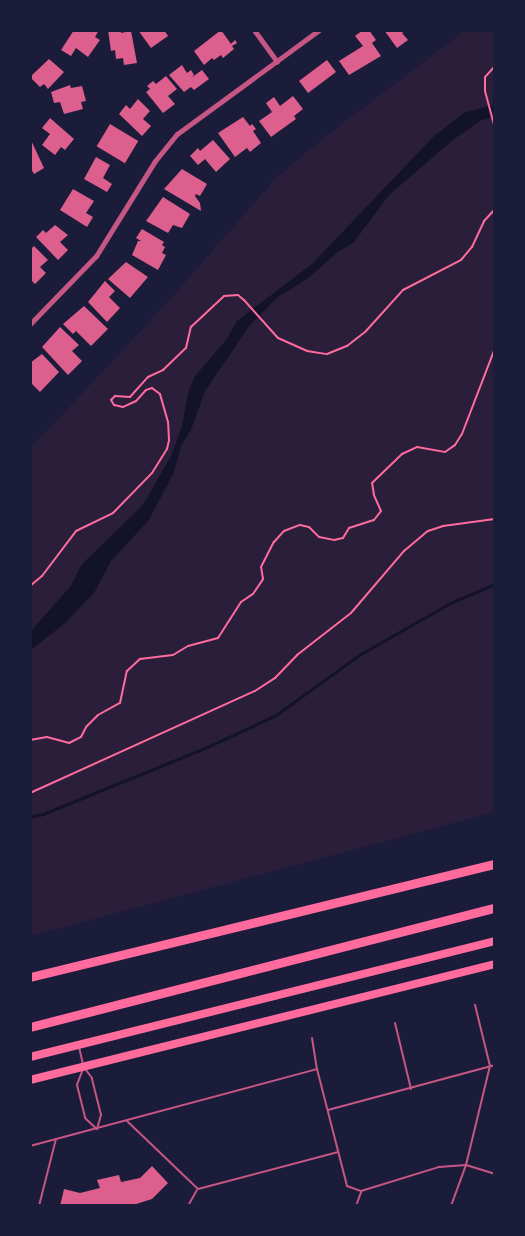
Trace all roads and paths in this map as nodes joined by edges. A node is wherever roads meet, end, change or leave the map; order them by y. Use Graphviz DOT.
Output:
graph roads {
  1 [pos="254,30"];
  2 [pos="319,30"];
  3 [pos="277,62"];
  4 [pos="495,66"];
  5 [pos="494,123"];
  6 [pos="495,129"];
  7 [pos="495,159"];
  8 [pos="495,171"];
  9 [pos="495,209"];
  10 [pos="30,324"];
  11 [pos="495,348"];
  12 [pos="495,519"];
  13 [pos="30,586"];
  14 [pos="30,740"];
  15 [pos="30,793"];
  16 [pos="495,864"];
  17 [pos="495,908"];
  18 [pos="495,941"];
  19 [pos="495,964"];
  20 [pos="30,977"];
  21 [pos="475,1005"];
  22 [pos="395,1023"];
  23 [pos="30,1027"];
  24 [pos="312,1038"];
  25 [pos="78,1045"];
  26 [pos="30,1057"];
  27 [pos="495,1065"];
  28 [pos="490,1066"];
  29 [pos="84,1067"];
  30 [pos="316,1069"];
  31 [pos="30,1080"];
  32 [pos="411,1089"];
  33 [pos="328,1110"];
  34 [pos="127,1121"];
  35 [pos="98,1129"];
  36 [pos="56,1140"];
  37 [pos="30,1146"];
  38 [pos="338,1152"];
  39 [pos="466,1165"];
  40 [pos="495,1174"];
  41 [pos="198,1189"];
  42 [pos="361,1191"];
  43 [pos="39,1206"];
  44 [pos="188,1206"];
  45 [pos="356,1206"];
  46 [pos="451,1206"];
  1 -- 3 [label="street"];
  2 -- 3 [label="street"];
  3 -- 10 [label="street"];
  4 -- 5 [label="path"];
  5 -- 6 [label="path"];
  7 -- 8 [label="path"];
  9 -- 13 [label="path"];
  11 -- 14 [label="path"];
  12 -- 15 [label="path"];
  16 -- 20 [label="highway"];
  17 -- 23 [label="highway"];
  18 -- 25 [label="main road"];
  19 -- 29 [label="main road"];
  21 -- 28 [label="lane"];
  22 -- 32 [label="lane"];
  24 -- 30 [label="lane"];
  25 -- 26 [label="main road"];
  25 -- 29 [label="lane"];
  27 -- 28 [label="lane"];
  28 -- 32 [label="lane"];
  28 -- 39 [label="lane"];
  29 -- 31 [label="main road"];
  29 -- 35 [label="lane"];
  29 -- 35 [label="lane"];
  30 -- 33 [label="lane"];
  30 -- 34 [label="lane"];
  32 -- 33 [label="lane"];
  33 -- 38 [label="lane"];
  34 -- 35 [label="lane"];
  34 -- 41 [label="lane"];
  35 -- 36 [label="lane"];
  36 -- 37 [label="lane"];
  36 -- 43 [label="lane"];
  38 -- 41 [label="lane"];
  38 -- 42 [label="lane"];
  39 -- 40 [label="lane"];
  39 -- 42 [label="lane"];
  39 -- 46 [label="lane"];
  41 -- 44 [label="lane"];
  42 -- 45 [label="lane"];
}
